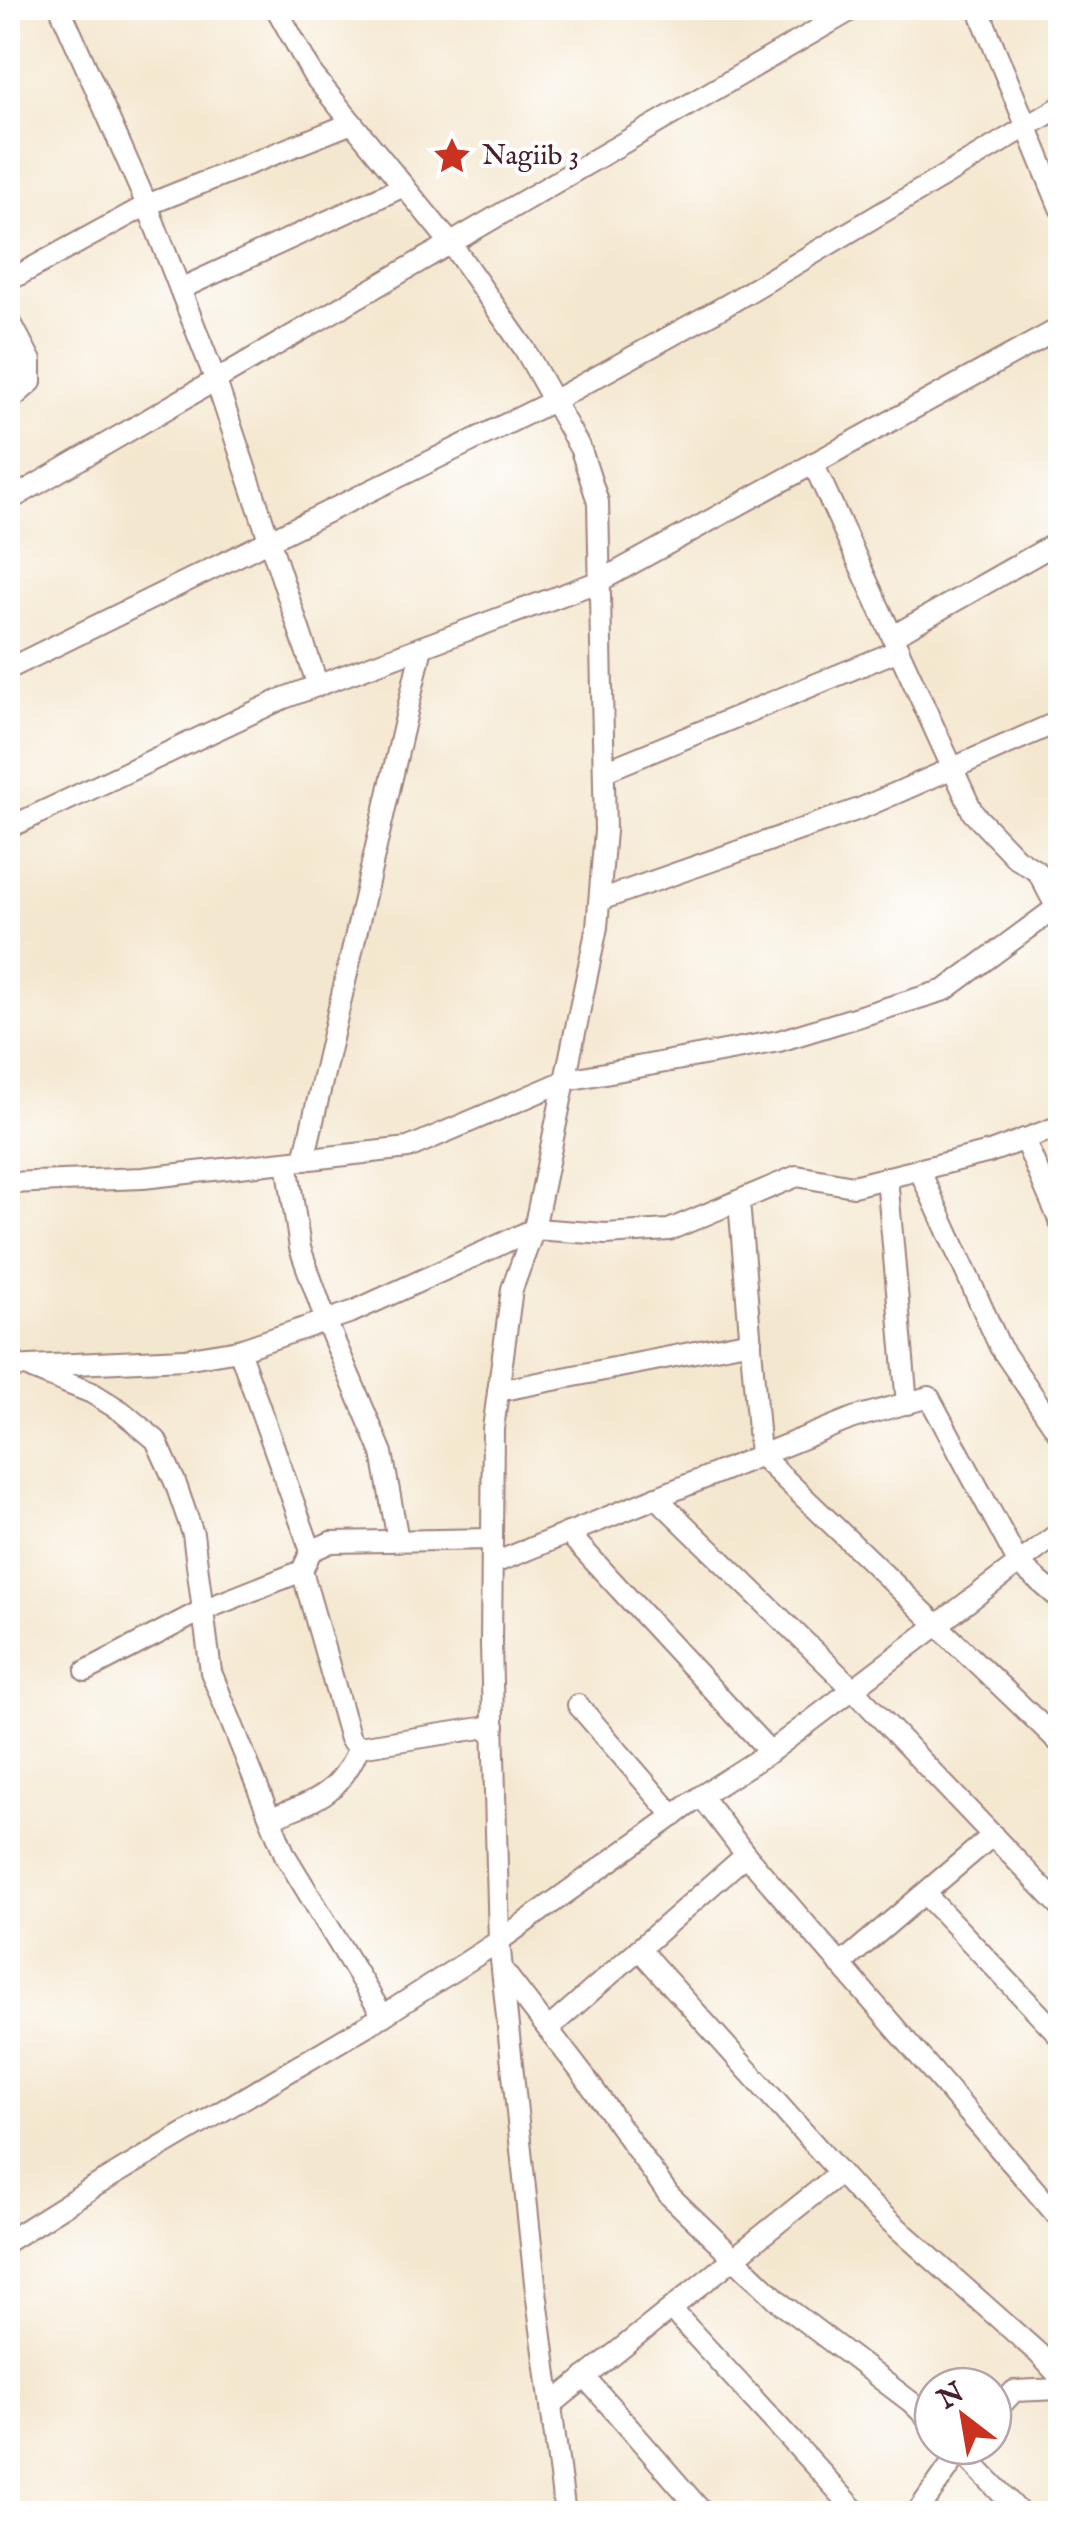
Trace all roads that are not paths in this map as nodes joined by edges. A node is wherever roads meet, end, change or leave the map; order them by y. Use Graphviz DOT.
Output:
graph roads {
  1 [pos="60,8"];
  2 [pos="276,8"];
  3 [pos="855,8"];
  4 [pos="978,8"];
  5 [pos="1060,107"];
  6 [pos="352,123"];
  7 [pos="1027,128"];
  8 [pos="404,186"];
  9 [pos="147,205"];
  10 [pos="1060,208"];
  11 [pos="452,245"];
  12 [pos="8,282"];
  13 [pos="180,289"];
  14 [pos="8,317"];
  15 [pos="1060,328"];
  16 [pos="216,381"];
  17 [pos="554,401"];
  18 [pos="8,402"];
  19 [pos="814,464"];
  20 [pos="8,501"];
  21 [pos="269,540"];
  22 [pos="1060,541"];
  23 [pos="600,580"];
  24 [pos="896,643"];
  25 [pos="422,647"];
  26 [pos="8,669"];
  27 [pos="318,686"];
  28 [pos="1060,721"];
  29 [pos="953,769"];
  30 [pos="605,771"];
  31 [pos="8,828"];
  32 [pos="600,900"];
  33 [pos="1059,909"];
  34 [pos="567,1080"];
  35 [pos="1060,1126"];
  36 [pos="1024,1140"];
  37 [pos="296,1161"];
  38 [pos="920,1169"];
  39 [pos="887,1178"];
  40 [pos="8,1183"];
  41 [pos="739,1201"];
  42 [pos="1060,1222"];
  43 [pos="534,1229"];
  44 [pos="326,1321"];
  45 [pos="751,1340"];
  46 [pos="239,1350"];
  47 [pos="17,1367"];
  48 [pos="498,1391"];
  49 [pos="907,1404"];
  50 [pos="1060,1434"];
  51 [pos="760,1455"];
  52 [pos="656,1497"];
  53 [pos="1060,1532"];
  54 [pos="568,1533"];
  55 [pos="492,1539"];
  56 [pos="398,1540"];
  57 [pos="312,1551"];
  58 [pos="492,1564"];
  59 [pos="1019,1564"];
  60 [pos="302,1571"];
  61 [pos="1060,1599"];
  62 [pos="203,1610"];
  63 [pos="939,1624"];
  64 [pos="86,1671"];
  65 [pos="853,1689"];
  66 [pos="578,1705"];
  67 [pos="494,1726"];
  68 [pos="1060,1744"];
  69 [pos="359,1747"];
  70 [pos="770,1752"];
  71 [pos="702,1796"];
  72 [pos="674,1816"];
  73 [pos="270,1818"];
  74 [pos="993,1835"];
  75 [pos="746,1855"];
  76 [pos="925,1894"];
  77 [pos="1060,1906"];
  78 [pos="499,1941"];
  79 [pos="639,1949"];
  80 [pos="840,1964"];
  81 [pos="504,1972"];
  82 [pos="383,2016"];
  83 [pos="548,2029"];
  84 [pos="1060,2036"];
  85 [pos="840,2173"];
  86 [pos="1060,2220"];
  87 [pos="8,2241"];
  88 [pos="735,2258"];
  89 [pos="671,2309"];
  90 [pos="585,2377"];
  91 [pos="1060,2377"];
  92 [pos="1060,2389"];
  93 [pos="1013,2392"];
  94 [pos="913,2404"];
  95 [pos="551,2405"];
  96 [pos="948,2466"];
  97 [pos="978,2466"];
  98 [pos="565,2514"];
  99 [pos="704,2514"];
  100 [pos="859,2514"];
  101 [pos="916,2514"];
  102 [pos="1022,2514"];
  1 -- 9 [label="street"];
  2 -- 6 [label="street"];
  3 -- 11 [label="street"];
  4 -- 7 [label="street"];
  5 -- 7 [label="street"];
  6 -- 8 [label="street"];
  6 -- 9 [label="street"];
  7 -- 10 [label="street"];
  7 -- 17 [label="street"];
  8 -- 11 [label="street"];
  8 -- 13 [label="street"];
  9 -- 12 [label="street"];
  9 -- 13 [label="street"];
  11 -- 16 [label="street"];
  11 -- 17 [label="street"];
  13 -- 16 [label="street"];
  14 -- 18 [label="street"];
  15 -- 19 [label="street"];
  16 -- 20 [label="street"];
  16 -- 21 [label="street"];
  17 -- 21 [label="street"];
  17 -- 23 [label="street"];
  19 -- 23 [label="street"];
  19 -- 24 [label="street"];
  21 -- 26 [label="street"];
  21 -- 27 [label="street"];
  22 -- 24 [label="street"];
  23 -- 25 [label="street"];
  23 -- 30 [label="street"];
  24 -- 29 [label="street"];
  24 -- 30 [label="street"];
  25 -- 27 [label="street"];
  25 -- 37 [label="street"];
  27 -- 31 [label="street"];
  28 -- 29 [label="street"];
  29 -- 32 [label="street"];
  29 -- 33 [label="street"];
  30 -- 32 [label="street"];
  32 -- 34 [label="street"];
  33 -- 34 [label="street"];
  34 -- 37 [label="street"];
  34 -- 43 [label="street"];
  35 -- 36 [label="street"];
  36 -- 38 [label="street"];
  36 -- 42 [label="street"];
  37 -- 40 [label="street"];
  37 -- 44 [label="street"];
  38 -- 39 [label="street"];
  38 -- 50 [label="street"];
  39 -- 41 [label="street"];
  39 -- 49 [label="street"];
  41 -- 43 [label="street"];
  41 -- 45 [label="street"];
  43 -- 44 [label="street"];
  43 -- 48 [label="street"];
  44 -- 46 [label="street"];
  44 -- 56 [label="street"];
  45 -- 48 [label="street"];
  45 -- 51 [label="street"];
  46 -- 47 [label="street"];
  46 -- 57 [label="street"];
  47 -- 62 [label="street"];
  48 -- 55 [label="street"];
  49 -- 51 [label="street"];
  49 -- 59 [label="street"];
  51 -- 52 [label="street"];
  51 -- 63 [label="street"];
  52 -- 54 [label="street"];
  52 -- 65 [label="street"];
  53 -- 59 [label="street"];
  54 -- 58 [label="street"];
  54 -- 70 [label="street"];
  55 -- 56 [label="street"];
  55 -- 58 [label="street"];
  56 -- 57 [label="street"];
  57 -- 60 [label="street"];
  58 -- 67 [label="street"];
  59 -- 61 [label="street"];
  59 -- 63 [label="street"];
  60 -- 62 [label="street"];
  60 -- 69 [label="street"];
  62 -- 64 [label="street"];
  62 -- 73 [label="street"];
  63 -- 65 [label="street"];
  63 -- 68 [label="street"];
  65 -- 70 [label="street"];
  65 -- 74 [label="street"];
  66 -- 72 [label="street"];
  67 -- 69 [label="street"];
  67 -- 78 [label="street"];
  69 -- 73 [label="street"];
  70 -- 71 [label="street"];
  71 -- 72 [label="street"];
  71 -- 75 [label="street"];
  72 -- 78 [label="street"];
  73 -- 82 [label="street"];
  74 -- 76 [label="street"];
  74 -- 77 [label="street"];
  75 -- 79 [label="street"];
  75 -- 80 [label="street"];
  76 -- 80 [label="street"];
  76 -- 84 [label="street"];
  78 -- 81 [label="street"];
  78 -- 82 [label="street"];
  79 -- 83 [label="street"];
  79 -- 85 [label="street"];
  80 -- 86 [label="street"];
  81 -- 83 [label="street"];
  81 -- 95 [label="street"];
  82 -- 87 [label="street"];
  83 -- 88 [label="street"];
  85 -- 88 [label="street"];
  85 -- 91 [label="street"];
  88 -- 89 [label="street"];
  88 -- 94 [label="street"];
  89 -- 90 [label="street"];
  89 -- 100 [label="street"];
  90 -- 95 [label="street"];
  90 -- 99 [label="street"];
  92 -- 93 [label="street"];
  95 -- 98 [label="street"];
  96 -- 101 [label="street"];
  97 -- 102 [label="street"];
}
